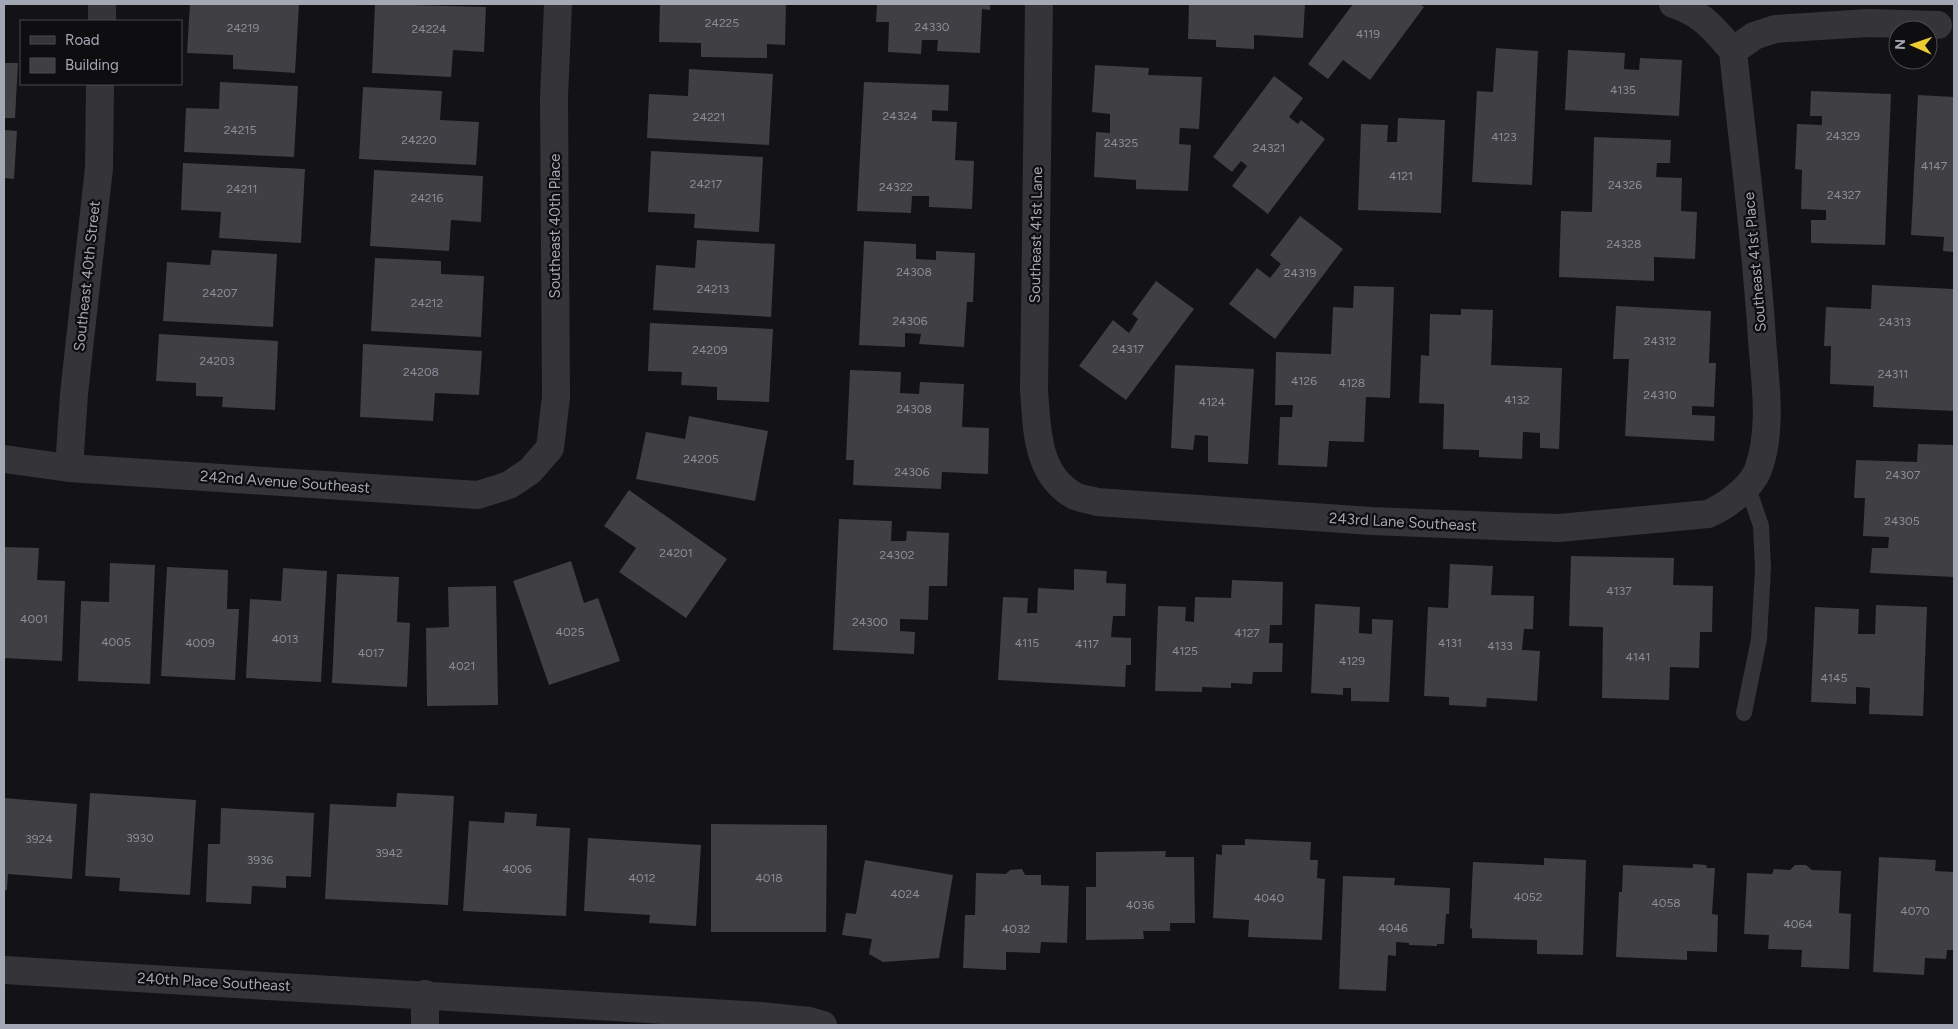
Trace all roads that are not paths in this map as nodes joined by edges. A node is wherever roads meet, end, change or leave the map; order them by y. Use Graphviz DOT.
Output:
graph roads {
  1 [pos="102,4"];
  2 [pos="558,4"];
  3 [pos="1039,4"];
  4 [pos="1673,4"];
  5 [pos="102,20"];
  6 [pos="1888,24"];
  7 [pos="1733,51"];
  8 [pos="100,85"];
  9 [pos="550,448"];
  10 [pos="4,459"];
  11 [pos="1045,466"];
  12 [pos="69,468"];
  13 [pos="1752,479"];
  14 [pos="1744,712"];
  15 [pos="4,970"];
  16 [pos="425,994"];
  17 [pos="425,1025"];
  18 [pos="824,1025"];
  1 -- 5 [label="street"];
  2 -- 9 [label="street, Southeast 40th Place"];
  3 -- 11 [label="street, Southeast 41st Lane"];
  4 -- 7 [label="street"];
  6 -- 7 [label="street"];
  7 -- 13 [label="street, Southeast 41st Place"];
  8 -- 12 [label="street, Southeast 40th Street"];
  9 -- 12 [label="street, 242nd Avenue Southeast"];
  10 -- 12 [label="street, 242nd Avenue Southeast"];
  11 -- 13 [label="street, 243rd Lane Southeast"];
  13 -- 14 [label="lane"];
  15 -- 16 [label="street, 240th Place Southeast"];
  16 -- 17 [label="street"];
  16 -- 18 [label="street, 240th Place Southeast"];
}
